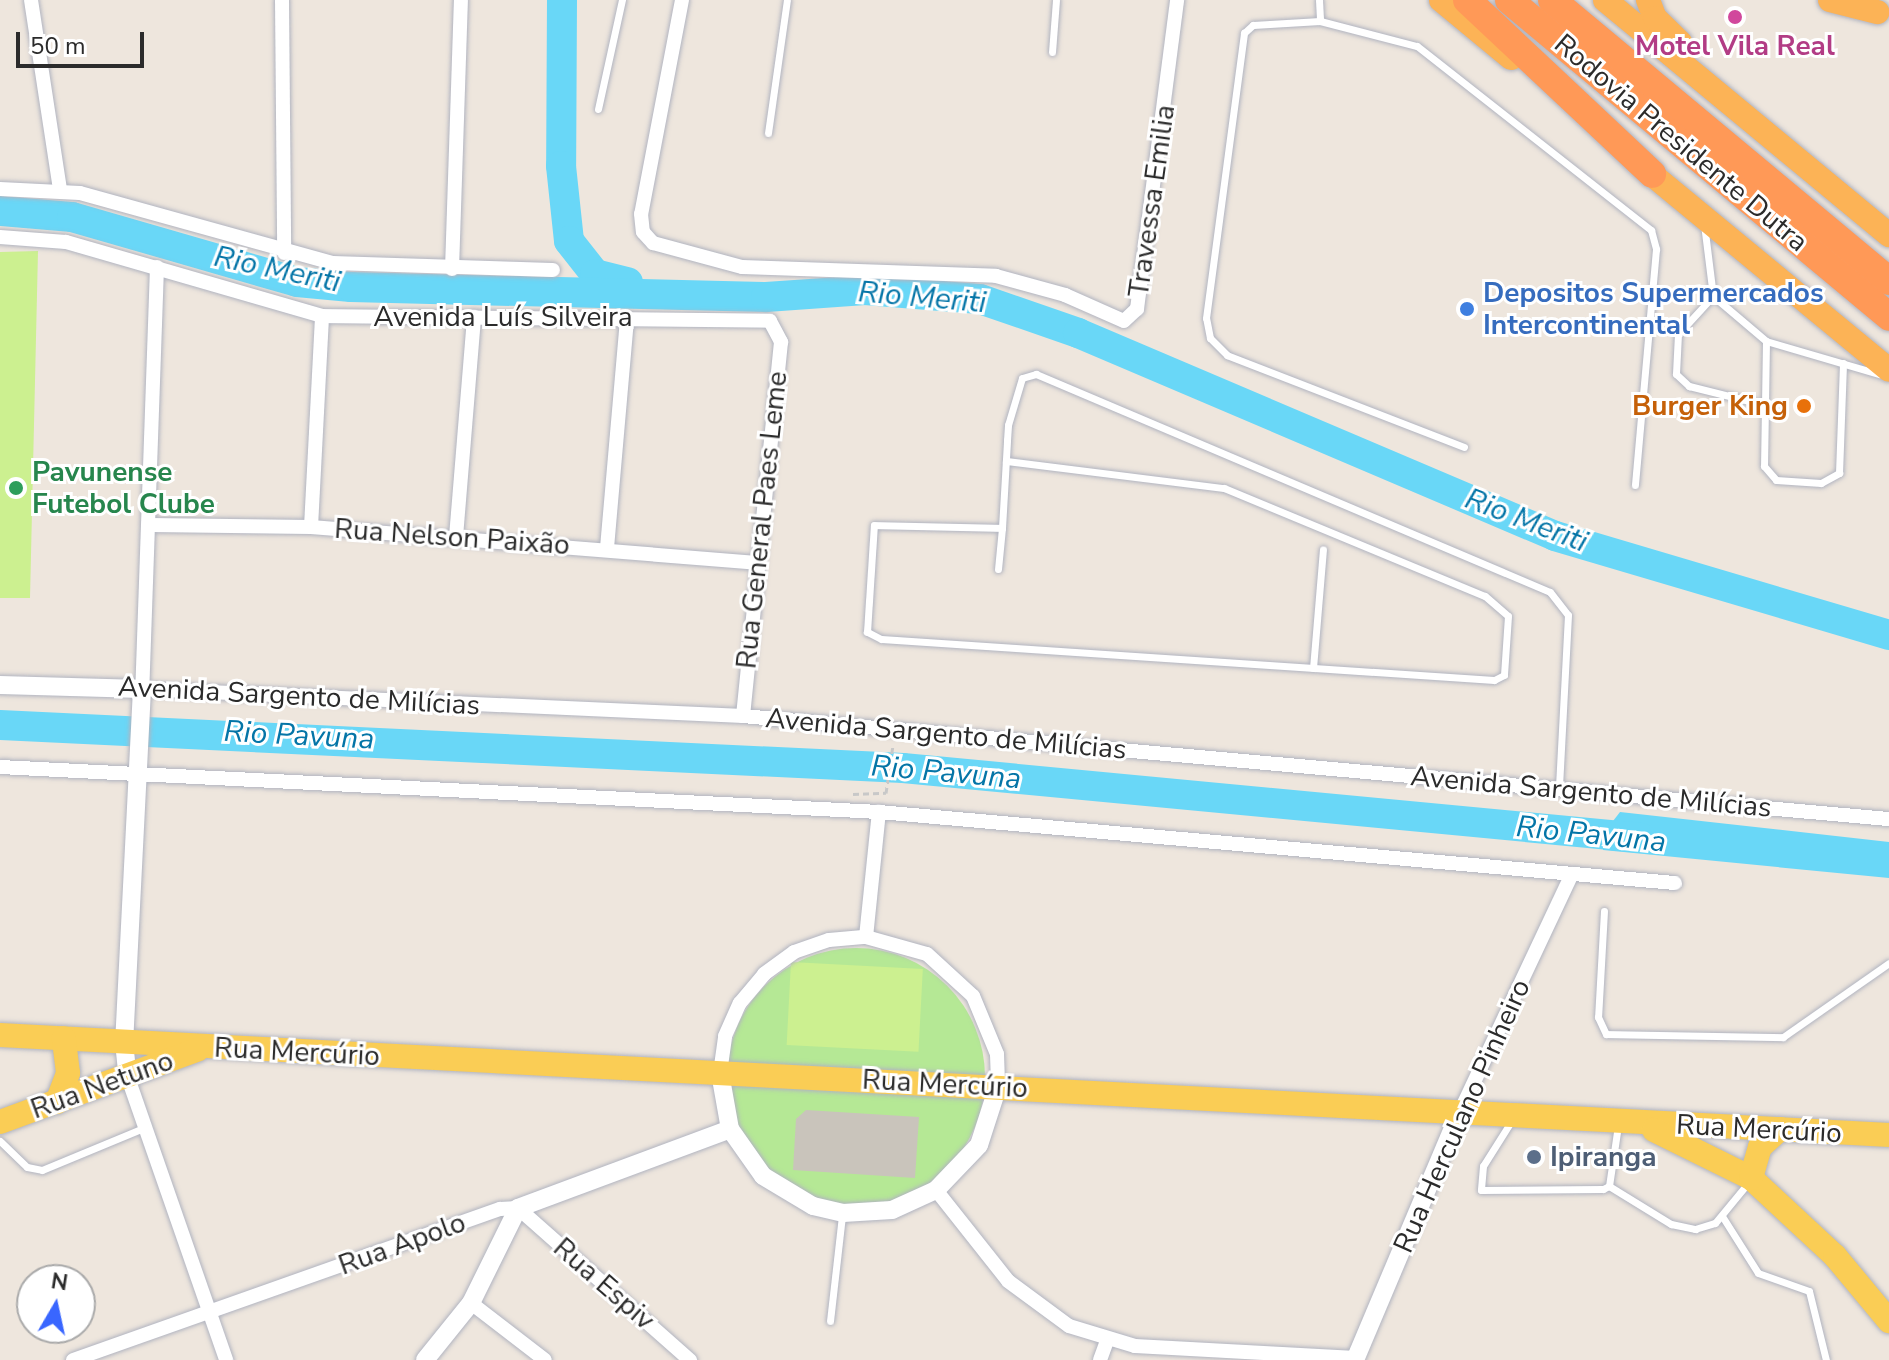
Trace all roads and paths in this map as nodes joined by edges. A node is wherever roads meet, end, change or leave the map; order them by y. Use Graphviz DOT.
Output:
graph roads {
  1 [pos="31,0"];
  2 [pos="282,0"];
  3 [pos="461,0"];
  4 [pos="622,0"];
  5 [pos="682,0"];
  6 [pos="787,0"];
  7 [pos="1056,0"];
  8 [pos="1177,0"];
  9 [pos="1319,0"];
  10 [pos="1441,0"];
  11 [pos="1467,0"];
  12 [pos="1509,0"];
  13 [pos="1552,0"];
  14 [pos="1648,0"];
  15 [pos="1830,0"];
  16 [pos="1609,2"];
  17 [pos="1875,10"];
  18 [pos="1320,21"];
  19 [pos="1052,52"];
  20 [pos="598,109"];
  21 [pos="1758,125"];
  22 [pos="768,133"];
  23 [pos="1652,174"];
  24 [pos="0,189"];
  25 [pos="60,189"];
  26 [pos="1703,216"];
  27 [pos="1889,235"];
  28 [pos="0,237"];
  29 [pos="284,253"];
  30 [pos="157,267"];
  31 [pos="452,269"];
  32 [pos="553,270"];
  33 [pos="1889,281"];
  34 [pos="1713,296"];
  35 [pos="322,316"];
  36 [pos="474,317"];
  37 [pos="1889,317"];
  38 [pos="627,318"];
  39 [pos="776,325"];
  40 [pos="1766,341"];
  41 [pos="1843,363"];
  42 [pos="1889,370"];
  43 [pos="1889,376"];
  44 [pos="1765,405"];
  45 [pos="1464,447"];
  46 [pos="1006,461"];
  47 [pos="1635,485"];
  48 [pos="150,525"];
  49 [pos="311,527"];
  50 [pos="1002,528"];
  51 [pos="456,537"];
  52 [pos="607,548"];
  53 [pos="1323,549"];
  54 [pos="754,563"];
  55 [pos="998,569"];
  56 [pos="1313,668"];
  57 [pos="0,685"];
  58 [pos="142,696"];
  59 [pos="743,716"];
  60 [pos="904,744"];
  61 [pos="0,767"];
  62 [pos="138,767"];
  63 [pos="1559,788"];
  64 [pos="854,791"];
  65 [pos="879,812"];
  66 [pos="1889,819"];
  67 [pos="1572,874"];
  68 [pos="1675,883"];
  69 [pos="1604,911"];
  70 [pos="866,937"];
  71 [pos="1889,963"];
  72 [pos="0,1035"];
  73 [pos="64,1038"];
  74 [pos="124,1042"];
  75 [pos="204,1047"];
  76 [pos="720,1073"];
  77 [pos="128,1078"];
  78 [pos="998,1086"];
  79 [pos="57,1102"];
  80 [pos="1459,1114"];
  81 [pos="1513,1118"];
  82 [pos="0,1122"];
  83 [pos="1626,1122"];
  84 [pos="147,1126"];
  85 [pos="730,1129"];
  86 [pos="1780,1129"];
  87 [pos="1889,1135"];
  88 [pos="0,1141"];
  89 [pos="1751,1178"];
  90 [pos="1609,1186"];
  91 [pos="936,1190"];
  92 [pos="518,1208"];
  93 [pos="843,1213"];
  94 [pos="1722,1216"];
  95 [pos="471,1303"];
  96 [pos="210,1313"];
  97 [pos="830,1321"];
  98 [pos="1889,1321"];
  99 [pos="1107,1341"];
  100 [pos="1258,1356"];
  101 [pos="1355,1359"];
  102 [pos="73,1360"];
  103 [pos="226,1360"];
  104 [pos="425,1360"];
  105 [pos="545,1360"];
  106 [pos="690,1360"];
  107 [pos="1100,1360"];
  108 [pos="1826,1360"];
  1 -- 25 [label="street"];
  2 -- 29 [label="street"];
  3 -- 31 [label="street"];
  4 -- 20 [label="lane"];
  5 -- 8 [label="street, Travessa Emilia"];
  6 -- 22 [label="lane"];
  7 -- 19 [label="lane"];
  9 -- 18 [label="lane"];
  10 -- 23 [label="highway"];
  11 -- 23 [label="highway"];
  12 -- 37 [label="highway, Rodovia Presidente Dutra"];
  13 -- 33 [label="highway, Rodovia Presidente Dutra"];
  14 -- 21 [label="highway"];
  15 -- 17 [label="highway"];
  16 -- 21 [label="highway"];
  18 -- 45 [label="lane"];
  18 -- 47 [label="lane"];
  21 -- 27 [label="highway"];
  23 -- 26 [label="highway"];
  24 -- 25 [label="street, Avenida Luís Silveira"];
  25 -- 29 [label="street, Avenida Luís Silveira"];
  26 -- 34 [label="lane"];
  26 -- 42 [label="highway"];
  28 -- 30 [label="street, Avenida Luís Silveira"];
  29 -- 31 [label="street, Avenida Luís Silveira"];
  30 -- 35 [label="street, Avenida Luís Silveira"];
  30 -- 48 [label="street"];
  31 -- 32 [label="street, Avenida Luís Silveira"];
  34 -- 40 [label="lane"];
  34 -- 44 [label="lane"];
  35 -- 36 [label="street, Avenida Luís Silveira"];
  35 -- 49 [label="street"];
  36 -- 38 [label="street, Avenida Luís Silveira"];
  36 -- 51 [label="street"];
  38 -- 39 [label="street, Avenida Luís Silveira"];
  38 -- 52 [label="street"];
  39 -- 54 [label="street, Rua General Paes Leme"];
  40 -- 41 [label="lane"];
  40 -- 44 [label="lane"];
  41 -- 43 [label="lane"];
  41 -- 44 [label="lane"];
  46 -- 50 [label="lane"];
  46 -- 56 [label="lane"];
  46 -- 63 [label="lane"];
  48 -- 49 [label="street, Rua Nelson Paixão"];
  48 -- 58 [label="street"];
  49 -- 51 [label="street, Rua Nelson Paixão"];
  50 -- 55 [label="lane"];
  50 -- 56 [label="lane"];
  51 -- 52 [label="street, Rua Nelson Paixão"];
  52 -- 54 [label="street, Rua Nelson Paixão"];
  53 -- 56 [label="lane"];
  54 -- 59 [label="street, Rua General Paes Leme"];
  57 -- 58 [label="street, Avenida Sargento de Milícias"];
  58 -- 59 [label="street, Avenida Sargento de Milícias"];
  58 -- 62 [label="street"];
  59 -- 63 [label="street, Avenida Sargento de Milícias"];
  60 -- 64 [label="path"];
  61 -- 62 [label="street"];
  62 -- 65 [label="street"];
  62 -- 74 [label="street"];
  63 -- 66 [label="street, Avenida Sargento de Milícias"];
  65 -- 67 [label="street"];
  65 -- 70 [label="street"];
  67 -- 68 [label="street"];
  67 -- 80 [label="street, Rua Herculano Pinheiro"];
  69 -- 71 [label="lane"];
  70 -- 76 [label="street"];
  70 -- 78 [label="street"];
  72 -- 73 [label="main road, Rua Mercúrio"];
  73 -- 74 [label="main road, Rua Mercúrio"];
  73 -- 79 [label="main road"];
  74 -- 75 [label="main road, Rua Mercúrio"];
  74 -- 77 [label="street"];
  75 -- 76 [label="main road, Rua Mercúrio"];
  75 -- 77 [label="main road, Rua Netuno"];
  76 -- 78 [label="main road, Rua Mercúrio"];
  76 -- 85 [label="street"];
  77 -- 79 [label="main road, Rua Netuno"];
  77 -- 84 [label="street"];
  78 -- 80 [label="main road, Rua Mercúrio"];
  78 -- 91 [label="street"];
  79 -- 82 [label="main road, Rua Netuno"];
  80 -- 81 [label="main road, Rua Mercúrio"];
  80 -- 101 [label="street, Rua Herculano Pinheiro"];
  81 -- 83 [label="main road, Rua Mercúrio"];
  81 -- 90 [label="lane"];
  83 -- 86 [label="main road, Rua Mercúrio"];
  83 -- 89 [label="main road"];
  83 -- 90 [label="lane"];
  84 -- 88 [label="lane"];
  84 -- 96 [label="street"];
  85 -- 92 [label="street, Rua Apolo"];
  85 -- 93 [label="street"];
  86 -- 87 [label="main road, Rua Mercúrio"];
  86 -- 89 [label="main road"];
  89 -- 94 [label="lane"];
  89 -- 98 [label="main road"];
  90 -- 94 [label="lane"];
  91 -- 93 [label="street"];
  91 -- 99 [label="street"];
  92 -- 95 [label="street"];
  92 -- 96 [label="street, Rua Apolo"];
  92 -- 106 [label="street, Rua Espiv"];
  93 -- 97 [label="lane"];
  94 -- 108 [label="lane"];
  95 -- 104 [label="street"];
  95 -- 105 [label="street"];
  96 -- 102 [label="street, Rua Apolo"];
  96 -- 103 [label="street"];
  99 -- 100 [label="street"];
  99 -- 107 [label="street"];
  100 -- 101 [label="street"];
}
